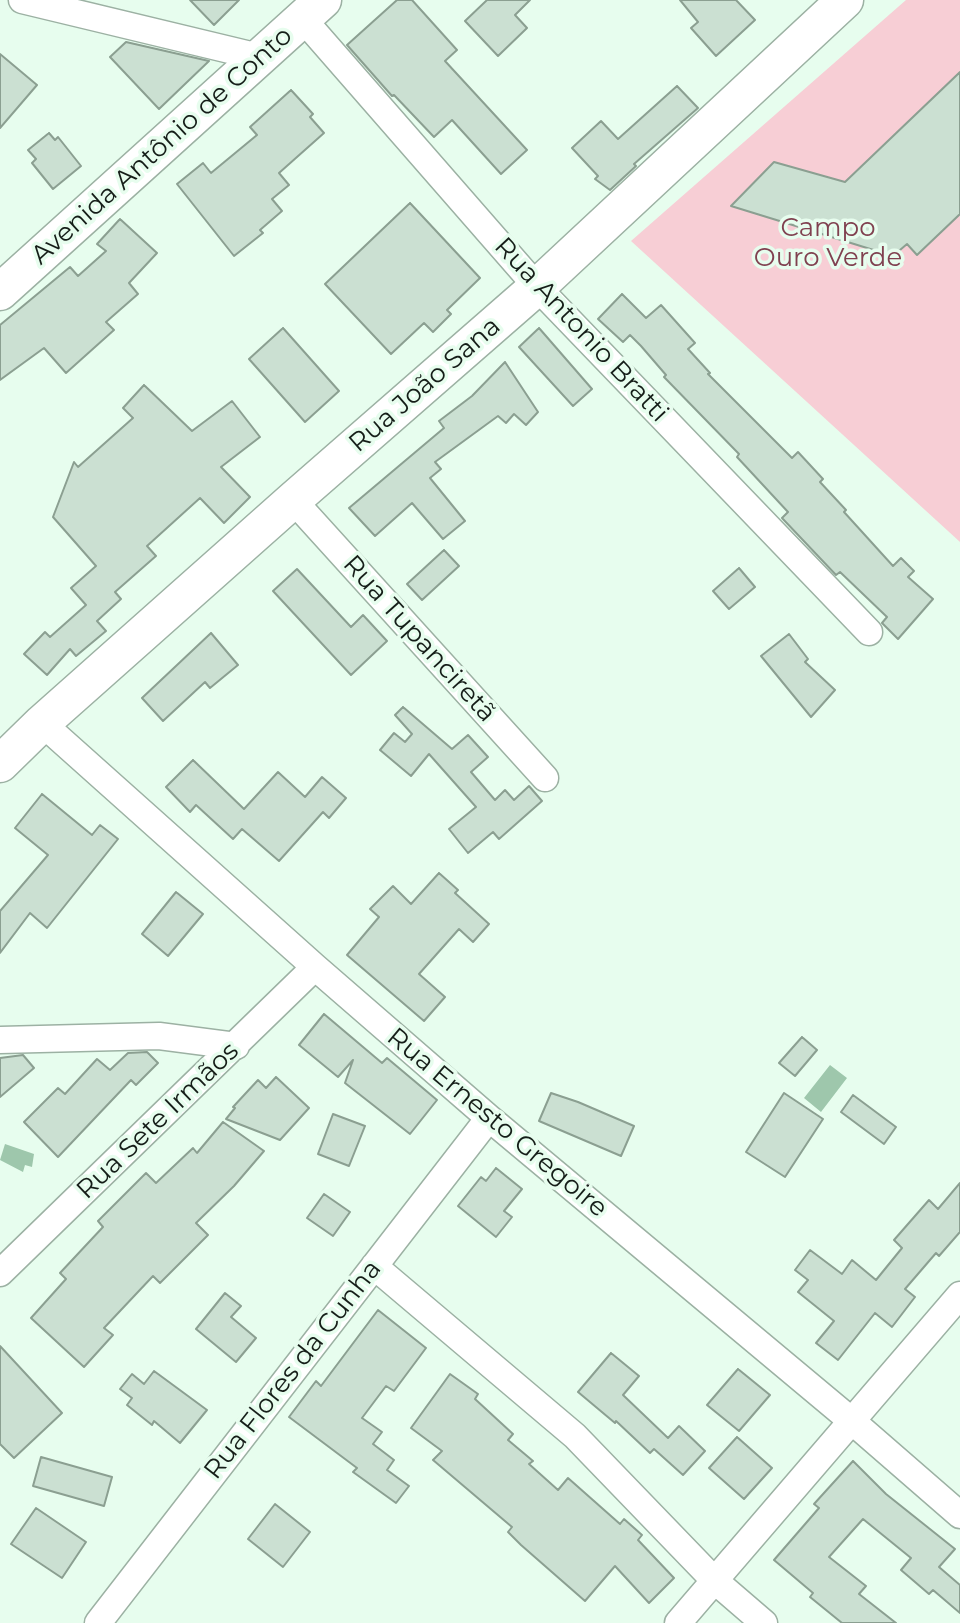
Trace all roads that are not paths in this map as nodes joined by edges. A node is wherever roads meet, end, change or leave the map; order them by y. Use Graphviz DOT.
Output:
graph roads {
  1 [pos="22,0"];
  2 [pos="832,4"];
  3 [pos="313,10"];
  4 [pos="259,57"];
  5 [pos="537,287"];
  6 [pos="0,292"];
  7 [pos="293,500"];
  8 [pos="869,632"];
  9 [pos="42,723"];
  10 [pos="0,764"];
  11 [pos="545,778"];
  12 [pos="315,967"];
  13 [pos="0,1040"];
  14 [pos="236,1046"];
  15 [pos="489,1118"];
  16 [pos="374,1266"];
  17 [pos="0,1273"];
  18 [pos="960,1295"];
  19 [pos="853,1422"];
  20 [pos="960,1515"];
  21 [pos="714,1580"];
  22 [pos="98,1623"];
  23 [pos="678,1623"];
  24 [pos="764,1623"];
  1 -- 4 [label="street"];
  2 -- 5 [label="street, Rua João Sana"];
  3 -- 4 [label="street, Avenida Antônio de Conto"];
  3 -- 5 [label="street, Rua Antonio Bratti"];
  4 -- 6 [label="street, Avenida Antônio de Conto"];
  5 -- 7 [label="street, Rua João Sana"];
  5 -- 8 [label="street, Rua Antonio Bratti"];
  7 -- 9 [label="street, Rua João Sana"];
  7 -- 11 [label="street, Rua Tupanciretã"];
  9 -- 10 [label="street, Rua João Sana"];
  9 -- 12 [label="street, Rua Ernesto Gregoire"];
  12 -- 14 [label="street, Rua Sete Irmãos"];
  12 -- 15 [label="street, Rua Ernesto Gregoire"];
  13 -- 14 [label="street"];
  14 -- 17 [label="street, Rua Sete Irmãos"];
  15 -- 16 [label="street, Rua Flores da Cunha"];
  15 -- 19 [label="street, Rua Ernesto Gregoire"];
  16 -- 21 [label="street"];
  16 -- 22 [label="street, Rua Flores da Cunha"];
  18 -- 19 [label="street"];
  19 -- 20 [label="street, Rua Ernesto Gregoire"];
  19 -- 21 [label="street"];
  21 -- 23 [label="street"];
  21 -- 24 [label="street"];
}
